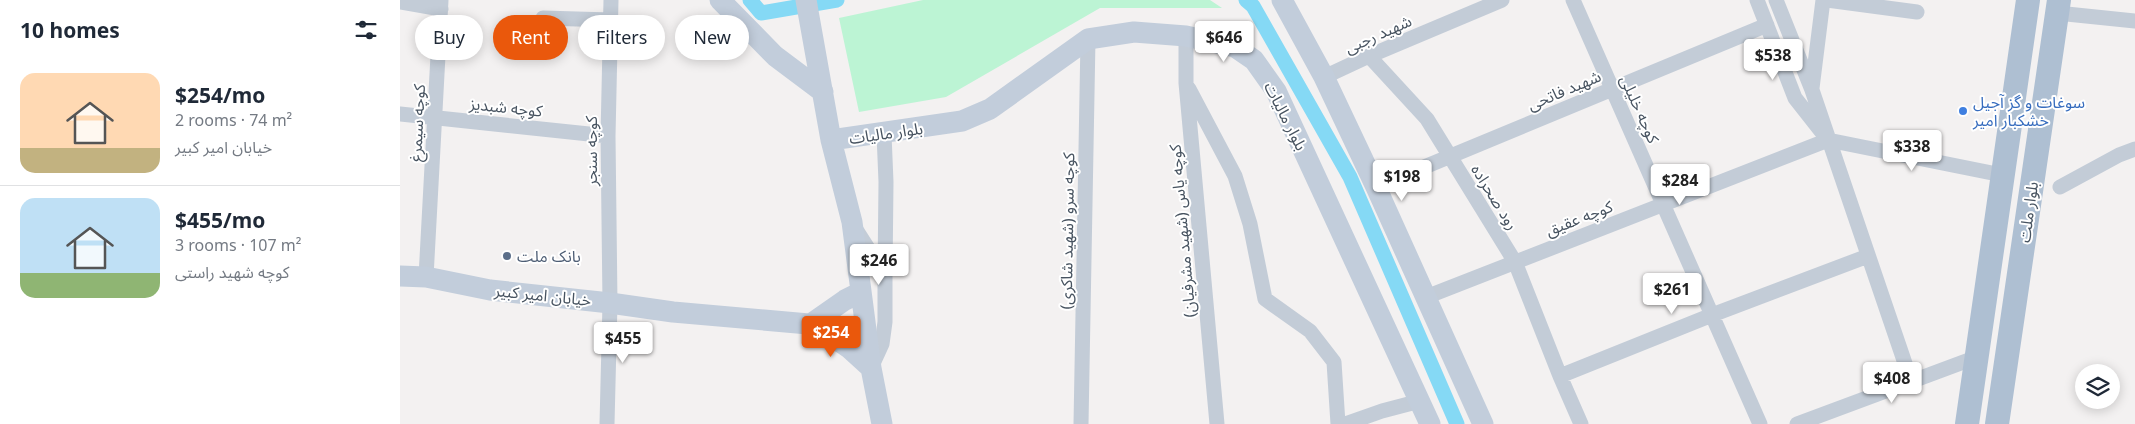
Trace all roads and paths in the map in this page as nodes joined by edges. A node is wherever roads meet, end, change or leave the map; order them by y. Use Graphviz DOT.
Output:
graph roads {
  1 [pos="612,0"];
  2 [pos="720,0"];
  3 [pos="806,0"];
  4 [pos="1282,0"];
  5 [pos="1502,0"];
  6 [pos="1573,0"];
  7 [pos="1757,0"];
  8 [pos="1776,0"];
  9 [pos="1823,0"];
  10 [pos="1827,0"];
  11 [pos="2028,0"];
  12 [pos="400,2"];
  13 [pos="441,5"];
  14 [pos="2058,6"];
  15 [pos="1917,12"];
  16 [pos="611,15"];
  17 [pos="2135,21"];
  18 [pos="1766,25"];
  19 [pos="1186,36"];
  20 [pos="1088,39"];
  21 [pos="1369,56"];
  22 [pos="610,60"];
  23 [pos="1324,77"];
  24 [pos="1186,83"];
  25 [pos="1612,89"];
  26 [pos="1812,90"];
  27 [pos="823,92"];
  28 [pos="400,114"];
  29 [pos="434,117"];
  30 [pos="884,134"];
  31 [pos="608,136"];
  32 [pos="1828,140"];
  33 [pos="833,149"];
  34 [pos="2135,149"];
  35 [pos="1449,157"];
  36 [pos="2002,175"];
  37 [pos="1376,187"];
  38 [pos="2060,187"];
  39 [pos="1663,204"];
  40 [pos="852,222"];
  41 [pos="1868,256"];
  42 [pos="1515,262"];
  43 [pos="885,275"];
  44 [pos="400,276"];
  45 [pos="426,278"];
  46 [pos="861,292"];
  47 [pos="1426,297"];
  48 [pos="610,303"];
  49 [pos="1712,315"];
  50 [pos="812,324"];
  51 [pos="865,328"];
  52 [pos="1977,357"];
  53 [pos="871,368"];
  54 [pos="1560,376"];
  55 [pos="1911,381"];
  56 [pos="1420,401"];
  57 [pos="1383,417"];
  58 [pos="607,424"];
  59 [pos="882,424"];
  60 [pos="1081,424"];
  61 [pos="1217,424"];
  62 [pos="1338,424"];
  63 [pos="1345,424"];
  64 [pos="1430,424"];
  65 [pos="1482,424"];
  66 [pos="1582,424"];
  67 [pos="1760,424"];
  68 [pos="1797,424"];
  69 [pos="1967,424"];
  70 [pos="1997,424"];
  1 -- 16 [label="street, کوچه سنجر"];
  2 -- 27 [label="street"];
  3 -- 27 [label="street"];
  4 -- 23 [label="street"];
  5 -- 21 [label="street, شهید رجبی"];
  6 -- 25 [label="street, کوچه خلیلی"];
  7 -- 18 [label="street"];
  8 -- 26 [label="street"];
  9 -- 26 [label="street"];
  10 -- 15 [label="street"];
  11 -- 36 [label="main road, بلوار ملت"];
  12 -- 13 [label="street"];
  13 -- 29 [label="street, کوچه سیمرغ"];
  14 -- 17 [label="street"];
  14 -- 70 [label="main road, بلوار ملت"];
  18 -- 25 [label="street, شهید فاتحی"];
  18 -- 32 [label="street"];
  19 -- 20 [label="street, بلوار مالیات"];
  19 -- 24 [label="street, کوچه یاس (شهید مشرفیان)"];
  19 -- 56 [label="street, بلوار مالیات"];
  20 -- 30 [label="street, بلوار مالیات"];
  20 -- 60 [label="street, کوچه سرو (شهید شاکری)"];
  21 -- 23 [label="street, شهید رجبی"];
  21 -- 35 [label="street, رود صحراده"];
  22 -- 31 [label="street, کوچه سنجر"];
  23 -- 37 [label="street"];
  24 -- 61 [label="street, کوچه یاس (شهید مشرفیان)"];
  24 -- 62 [label="street"];
  25 -- 35 [label="street, شهید فاتحی"];
  25 -- 39 [label="street, کوچه خلیلی"];
  26 -- 32 [label="street"];
  27 -- 33 [label="street"];
  28 -- 29 [label="street, کوچه شبدیز"];
  29 -- 31 [label="street, کوچه شبدیز"];
  29 -- 45 [label="street, کوچه سیمرغ"];
  30 -- 33 [label="street, بلوار مالیات"];
  30 -- 43 [label="street"];
  31 -- 48 [label="street, کوچه سنجر"];
  32 -- 36 [label="street"];
  32 -- 39 [label="street, کوچه عقیق"];
  32 -- 41 [label="street"];
  33 -- 40 [label="street"];
  34 -- 38 [label="street"];
  35 -- 37 [label="street, شهید فاتحی"];
  35 -- 42 [label="street, رود صحراده"];
  36 -- 52 [label="main road, بلوار ملت"];
  37 -- 47 [label="street"];
  39 -- 42 [label="street, کوچه عقیق"];
  39 -- 49 [label="street, کوچه خلیلی"];
  40 -- 43 [label="street"];
  40 -- 46 [label="street"];
  41 -- 49 [label="street"];
  41 -- 55 [label="street"];
  42 -- 47 [label="street, کوچه عقیق"];
  42 -- 54 [label="street, رود صحراده"];
  43 -- 53 [label="street"];
  44 -- 45 [label="street, خیابان امیر کبیر"];
  45 -- 48 [label="street, خیابان امیر کبیر"];
  46 -- 50 [label="street"];
  46 -- 51 [label="street"];
  47 -- 65 [label="street"];
  48 -- 50 [label="street, خیابان امیر کبیر"];
  48 -- 58 [label="street, کوچه سنجر"];
  49 -- 54 [label="street"];
  49 -- 67 [label="street, کوچه خلیلی"];
  50 -- 51 [label="street, خیابان امیر کبیر"];
  50 -- 53 [label="street"];
  51 -- 53 [label="street"];
  52 -- 55 [label="street"];
  52 -- 69 [label="main road, بلوار ملت"];
  53 -- 59 [label="street"];
  54 -- 66 [label="street, رود صحراده"];
  55 -- 68 [label="street"];
  56 -- 57 [label="street"];
  56 -- 64 [label="street, بلوار مالیات"];
  57 -- 63 [label="street"];
}
